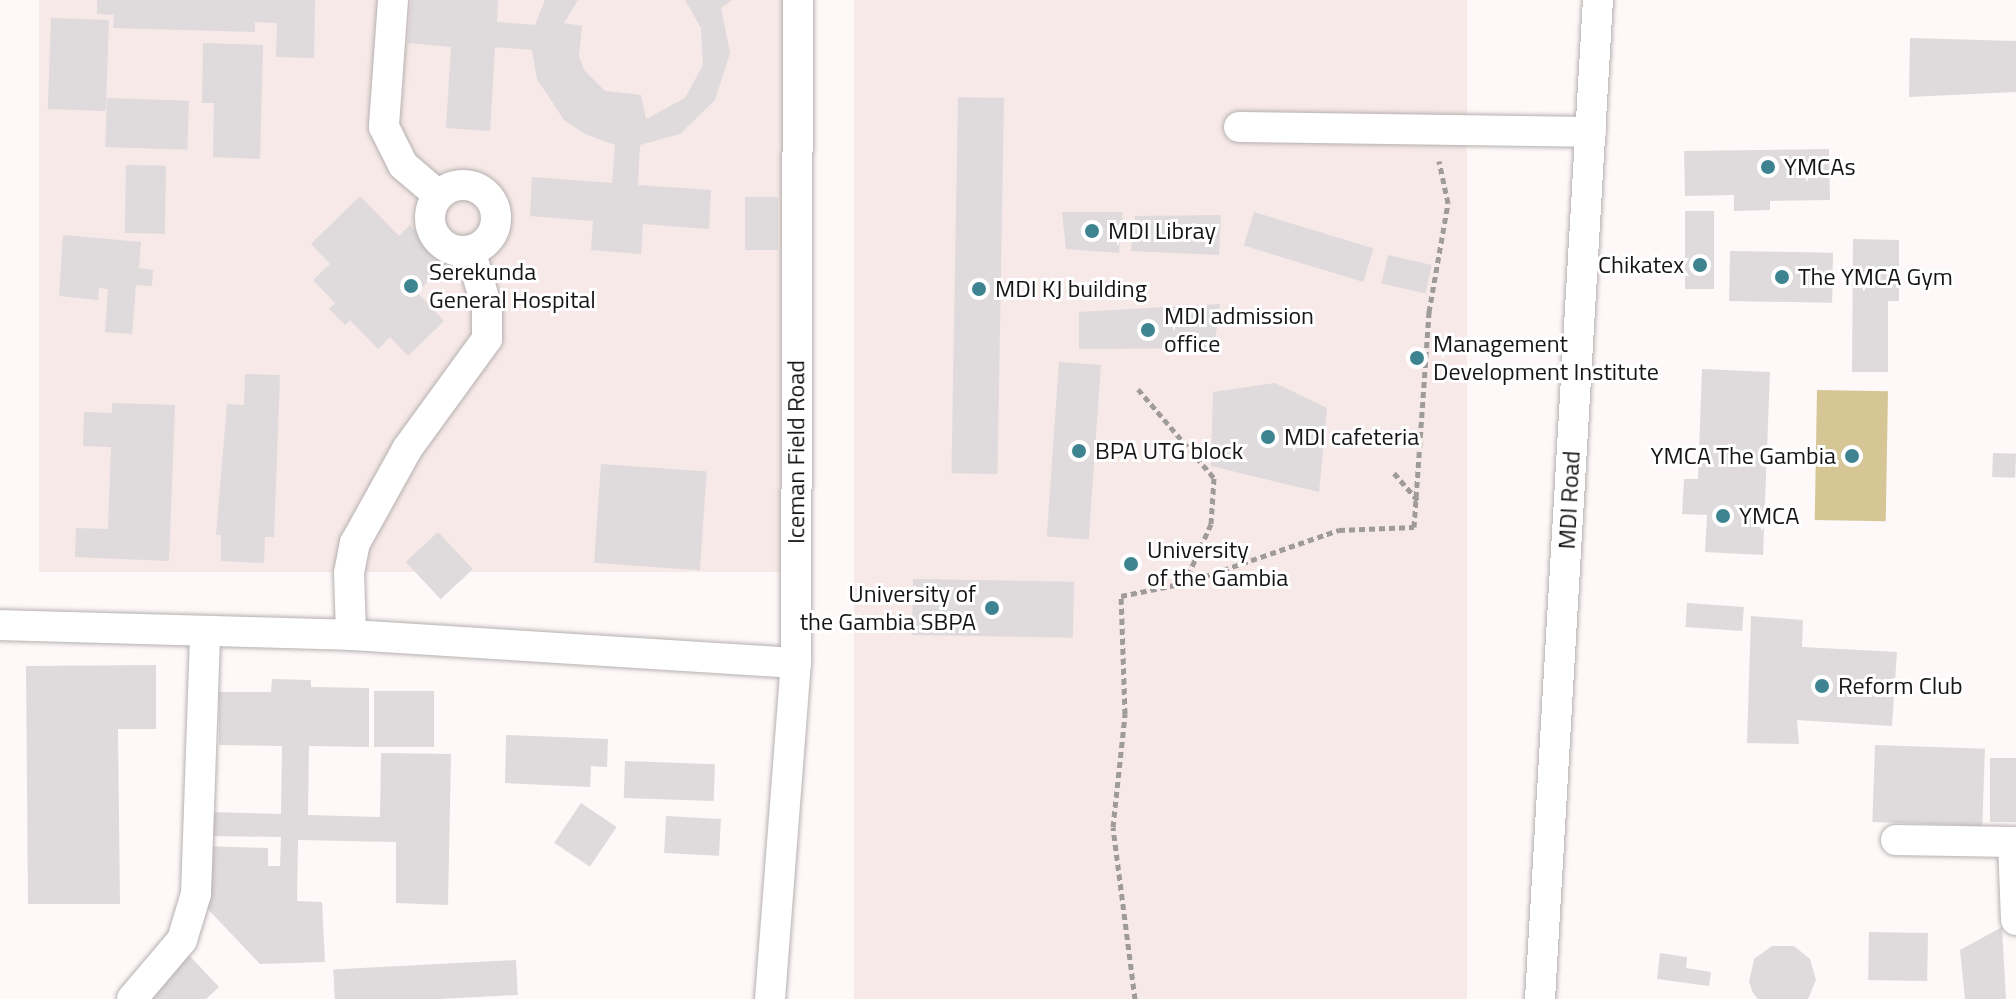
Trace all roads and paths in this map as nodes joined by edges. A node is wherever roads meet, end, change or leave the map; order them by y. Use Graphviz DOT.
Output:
graph roads {
  1 [pos="393,0"];
  2 [pos="798,0"];
  3 [pos="1598,0"];
  4 [pos="1239,127"];
  5 [pos="1432,130"];
  6 [pos="1591,132"];
  7 [pos="438,195"];
  8 [pos="470,250"];
  9 [pos="1138,389"];
  10 [pos="1394,473"];
  11 [pos="1419,502"];
  12 [pos="1185,583"];
  13 [pos="0,625"];
  14 [pos="205,633"];
  15 [pos="351,635"];
  16 [pos="796,663"];
  17 [pos="1896,840"];
  18 [pos="2016,920"];
  19 [pos="132,999"];
  20 [pos="770,999"];
  21 [pos="1135,999"];
  22 [pos="1540,999"];
  1 -- 7 [label="street"];
  2 -- 16 [label="street, Iceman Field Road"];
  3 -- 6 [label="street, MDI Road"];
  4 -- 5 [label="street"];
  5 -- 6 [label="street"];
  5 -- 11 [label="path"];
  6 -- 22 [label="street, MDI Road"];
  7 -- 8 [label="street"];
  7 -- 8 [label="street"];
  8 -- 15 [label="street"];
  9 -- 12 [label="path"];
  10 -- 11 [label="path"];
  11 -- 12 [label="path"];
  12 -- 21 [label="path"];
  13 -- 14 [label="street"];
  14 -- 15 [label="street"];
  14 -- 19 [label="street"];
  15 -- 16 [label="street"];
  16 -- 20 [label="street, Iceman Field Road"];
  17 -- 18 [label="street"];
}
